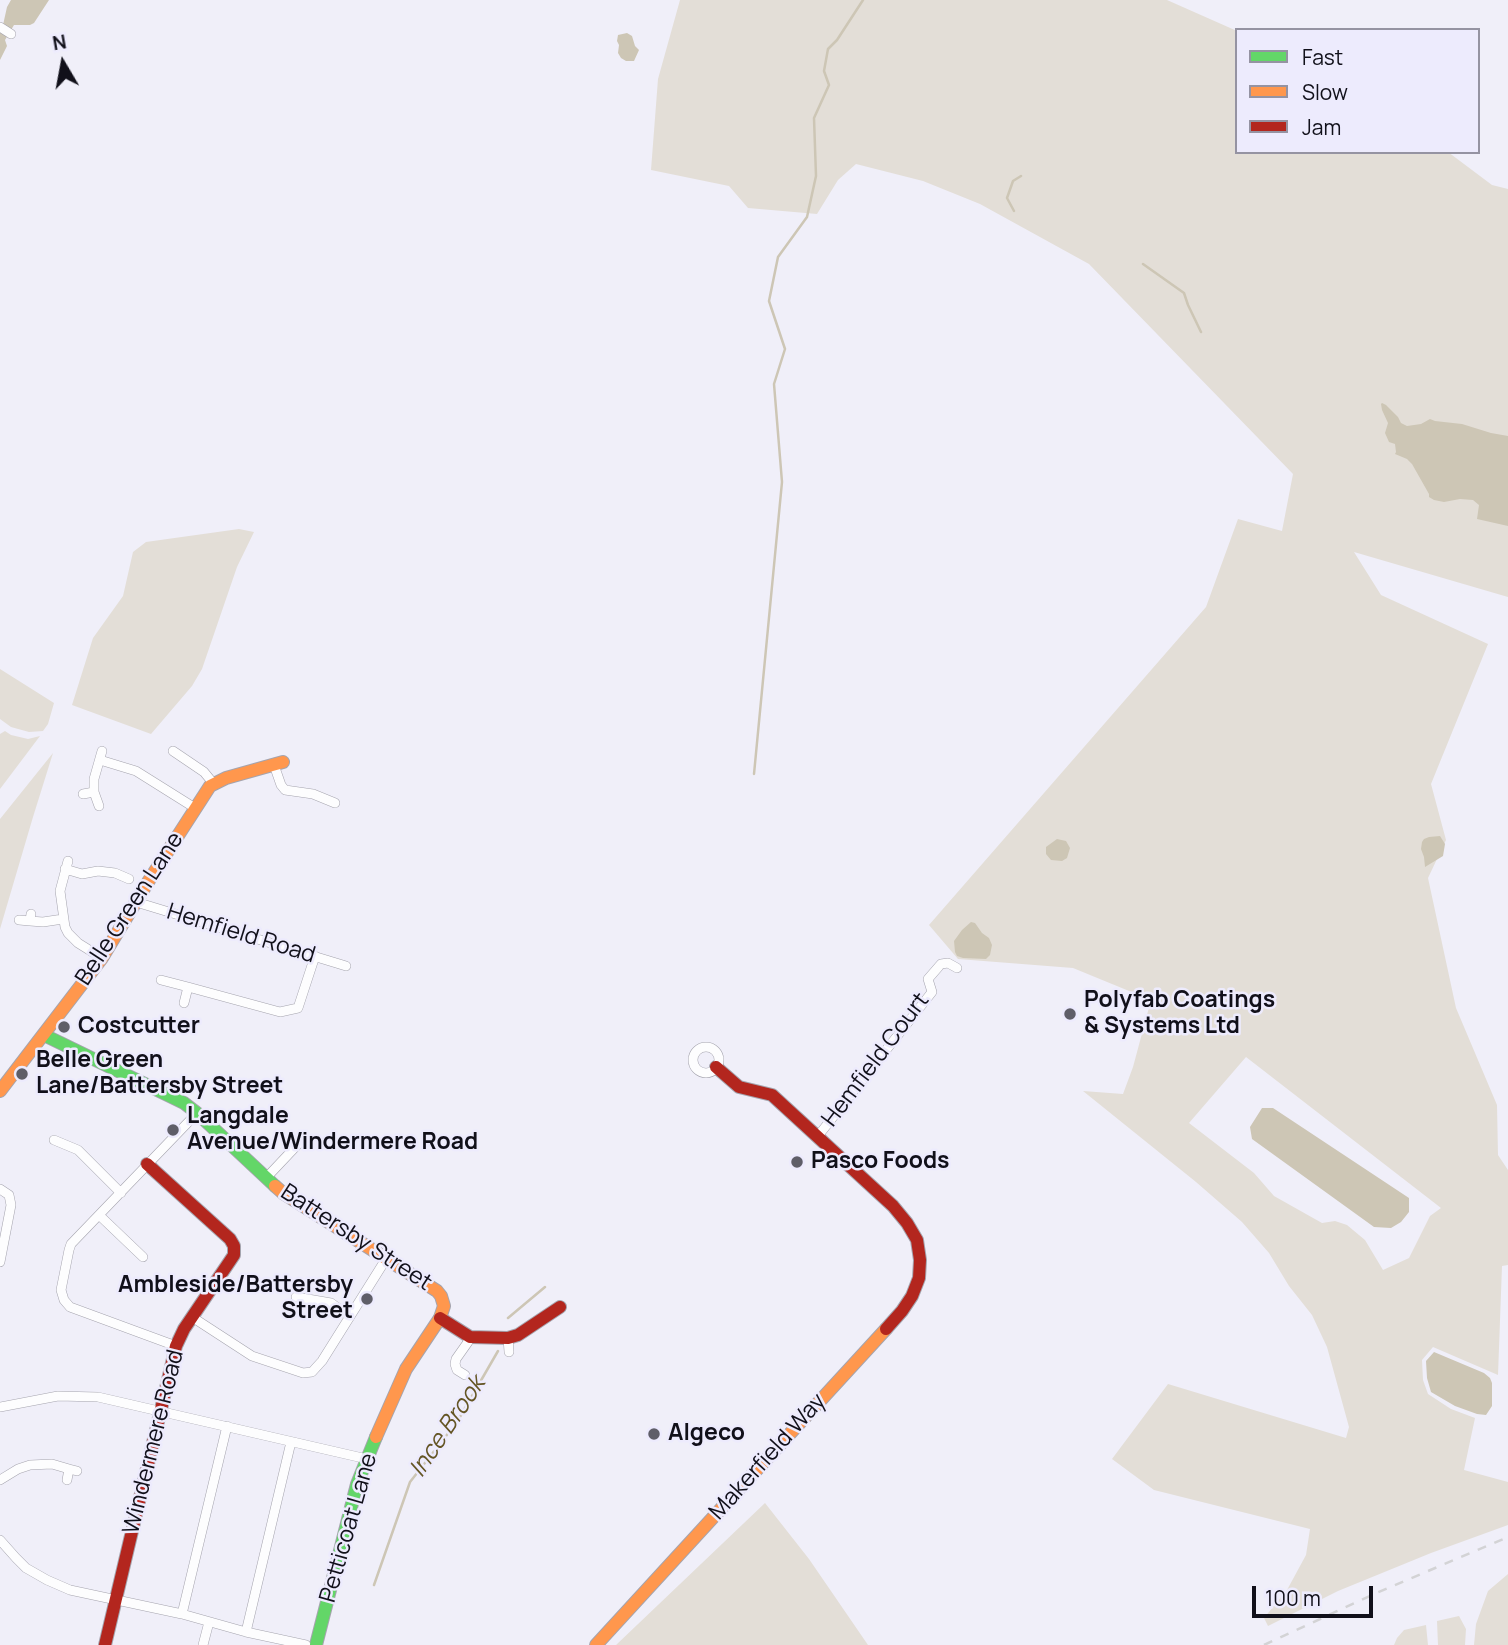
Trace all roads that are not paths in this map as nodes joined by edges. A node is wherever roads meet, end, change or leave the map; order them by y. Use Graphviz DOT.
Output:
graph roads {
  1 [pos="0,27"];
  2 [pos="11,34"];
  3 [pos="173,751"];
  4 [pos="278,763"];
  5 [pos="214,783"];
  6 [pos="94,792"];
  7 [pos="83,794"];
  8 [pos="335,803"];
  9 [pos="99,806"];
  10 [pos="195,808"];
  11 [pos="129,879"];
  12 [pos="135,902"];
  13 [pos="63,919"];
  14 [pos="19,920"];
  15 [pos="316,956"];
  16 [pos="102,958"];
  17 [pos="346,967"];
  18 [pos="957,968"];
  19 [pos="161,980"];
  20 [pos="188,987"];
  21 [pos="184,1003"];
  22 [pos="44,1035"];
  23 [pos="716,1067"];
  24 [pos="2,1084"];
  25 [pos="197,1113"];
  26 [pos="818,1136"];
  27 [pos="54,1140"];
  28 [pos="301,1141"];
  29 [pos="147,1164"];
  30 [pos="267,1177"];
  31 [pos="0,1189"];
  32 [pos="121,1193"];
  33 [pos="99,1215"];
  34 [pos="143,1257"];
  35 [pos="386,1259"];
  36 [pos="0,1262"];
  37 [pos="296,1297"];
  38 [pos="443,1302"];
  39 [pos="560,1307"];
  40 [pos="349,1316"];
  41 [pos="192,1317"];
  42 [pos="440,1318"];
  43 [pos="468,1336"];
  44 [pos="508,1338"];
  45 [pos="176,1346"];
  46 [pos="509,1352"];
  47 [pos="465,1375"];
  48 [pos="0,1407"];
  49 [pos="161,1410"];
  50 [pos="227,1426"];
  51 [pos="291,1442"];
  52 [pos="367,1459"];
  53 [pos="0,1480"];
  54 [pos="66,1480"];
  55 [pos="0,1540"];
  56 [pos="115,1601"];
  57 [pos="182,1614"];
  58 [pos="209,1622"];
  59 [pos="246,1632"];
  60 [pos="105,1645"];
  61 [pos="203,1645"];
  62 [pos="306,1645"];
  63 [pos="316,1645"];
  64 [pos="596,1645"];
  1 -- 2 [label="street"];
  3 -- 5 [label="street"];
  4 -- 5 [label="street"];
  4 -- 8 [label="street"];
  5 -- 10 [label="street, Belle Green Lane"];
  6 -- 7 [label="street"];
  6 -- 9 [label="street"];
  6 -- 10 [label="street"];
  10 -- 12 [label="street, Belle Green Lane"];
  11 -- 13 [label="street"];
  12 -- 15 [label="street, Hemfield Road"];
  12 -- 16 [label="street, Belle Green Lane"];
  13 -- 14 [label="street"];
  13 -- 16 [label="street"];
  15 -- 17 [label="street, Hemfield Road"];
  15 -- 20 [label="street"];
  16 -- 22 [label="street, Belle Green Lane"];
  18 -- 26 [label="street, Hemfield Court"];
  19 -- 20 [label="street"];
  20 -- 21 [label="street"];
  22 -- 24 [label="street, Belle Green Lane"];
  22 -- 25 [label="street, Battersby Street"];
  23 -- 26 [label="street"];
  25 -- 29 [label="street"];
  25 -- 30 [label="street, Battersby Street"];
  26 -- 64 [label="street, Makerfield Way"];
  27 -- 32 [label="street"];
  28 -- 30 [label="street, Battersby Street"];
  29 -- 32 [label="street"];
  29 -- 41 [label="street, Windermere Road"];
  30 -- 35 [label="street, Battersby Street"];
  31 -- 36 [label="street"];
  32 -- 33 [label="street"];
  33 -- 34 [label="street"];
  33 -- 45 [label="street"];
  35 -- 38 [label="street, Battersby Street"];
  35 -- 40 [label="street"];
  37 -- 40 [label="street"];
  38 -- 42 [label="street, Petticoat Lane"];
  39 -- 44 [label="street"];
  40 -- 41 [label="street"];
  41 -- 45 [label="street, Windermere Road"];
  42 -- 43 [label="street"];
  42 -- 52 [label="street, Petticoat Lane"];
  43 -- 44 [label="street"];
  43 -- 47 [label="street"];
  44 -- 46 [label="street"];
  45 -- 49 [label="street, Windermere Road"];
  48 -- 49 [label="street"];
  49 -- 50 [label="street"];
  49 -- 56 [label="street, Windermere Road"];
  50 -- 51 [label="street"];
  50 -- 57 [label="street"];
  51 -- 52 [label="street"];
  51 -- 59 [label="street"];
  52 -- 63 [label="street, Petticoat Lane"];
  53 -- 54 [label="street"];
  55 -- 56 [label="street"];
  56 -- 57 [label="street"];
  56 -- 60 [label="street, Windermere Road"];
  57 -- 58 [label="street"];
  58 -- 59 [label="street"];
  58 -- 61 [label="street"];
  59 -- 62 [label="street"];
}
